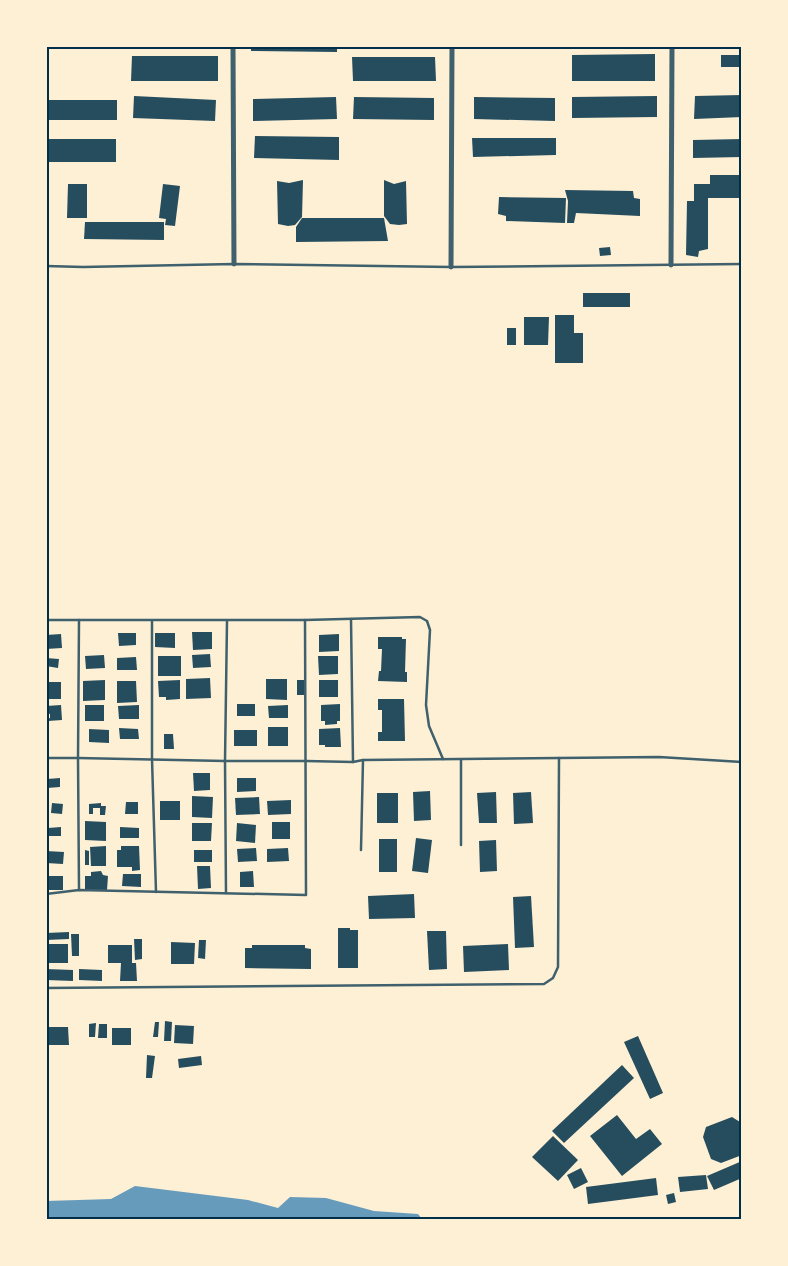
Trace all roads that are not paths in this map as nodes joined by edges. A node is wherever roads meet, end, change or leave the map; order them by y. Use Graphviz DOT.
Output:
graph roads {
  1 [pos="233,46"];
  2 [pos="452,46"];
  3 [pos="672,46"];
  4 [pos="234,264"];
  5 [pos="742,264"];
  6 [pos="671,265"];
  7 [pos="46,266"];
  8 [pos="451,267"];
  9 [pos="351,619"];
  10 [pos="46,620"];
  11 [pos="79,620"];
  12 [pos="305,620"];
  13 [pos="152,621"];
  14 [pos="227,621"];
  15 [pos="46,758"];
  16 [pos="78,758"];
  17 [pos="559,758"];
  18 [pos="152,759"];
  19 [pos="443,759"];
  20 [pos="225,760"];
  21 [pos="363,760"];
  22 [pos="461,760"];
  23 [pos="306,761"];
  24 [pos="353,762"];
  25 [pos="742,762"];
  26 [pos="461,845"];
  27 [pos="361,850"];
  28 [pos="79,890"];
  29 [pos="156,892"];
  30 [pos="226,893"];
  31 [pos="46,894"];
  32 [pos="46,988"];
  1 -- 4 [label="street"];
  2 -- 8 [label="street"];
  3 -- 6 [label="street"];
  4 -- 7 [label="lane"];
  4 -- 8 [label="lane"];
  5 -- 6 [label="lane"];
  6 -- 8 [label="lane"];
  9 -- 12 [label="lane"];
  9 -- 19 [label="lane"];
  9 -- 24 [label="lane"];
  10 -- 11 [label="lane"];
  11 -- 13 [label="lane"];
  11 -- 16 [label="lane"];
  12 -- 14 [label="lane"];
  12 -- 23 [label="lane"];
  13 -- 14 [label="lane"];
  13 -- 18 [label="lane"];
  14 -- 20 [label="lane"];
  15 -- 16 [label="lane"];
  16 -- 18 [label="lane"];
  16 -- 28 [label="lane"];
  17 -- 22 [label="lane"];
  17 -- 25 [label="lane"];
  17 -- 32 [label="lane"];
  18 -- 20 [label="lane"];
  18 -- 29 [label="lane"];
  19 -- 21 [label="lane"];
  19 -- 22 [label="lane"];
  20 -- 23 [label="lane"];
  20 -- 30 [label="lane"];
  21 -- 24 [label="lane"];
  21 -- 27 [label="lane"];
  22 -- 26 [label="lane"];
  23 -- 24 [label="lane"];
  23 -- 30 [label="lane"];
  28 -- 29 [label="lane"];
  28 -- 31 [label="lane"];
  29 -- 30 [label="lane"];
}
